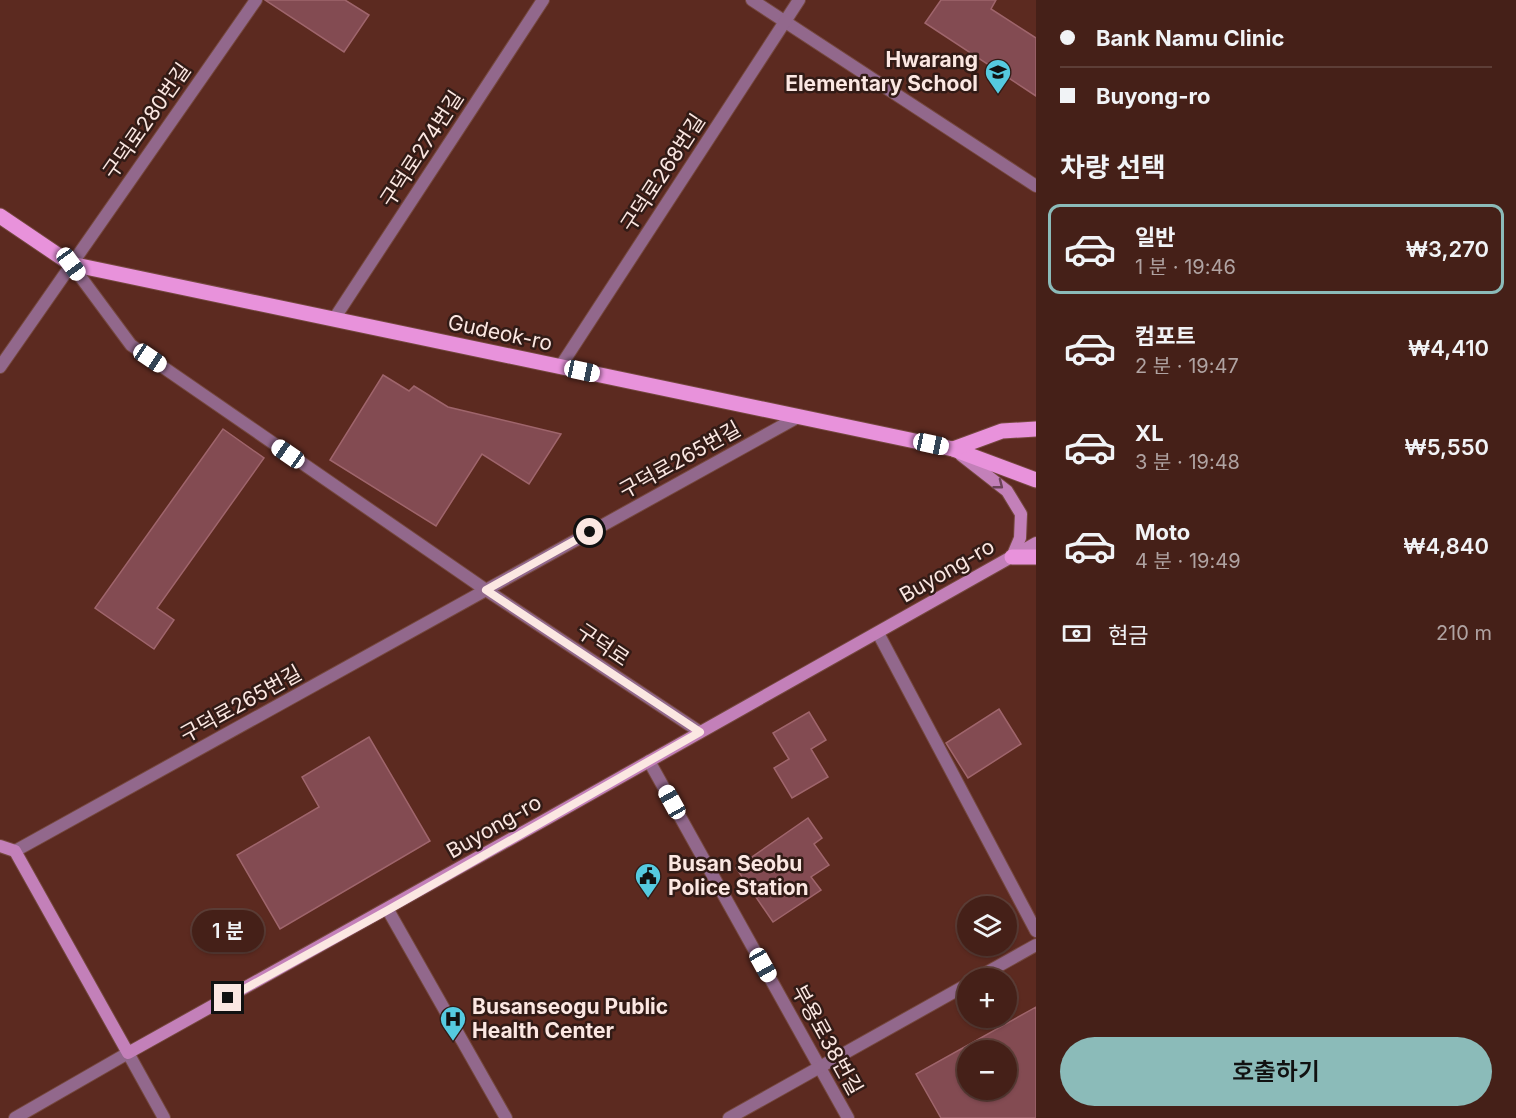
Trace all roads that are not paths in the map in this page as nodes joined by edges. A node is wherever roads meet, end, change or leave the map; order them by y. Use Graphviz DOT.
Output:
graph roads {
  1 [pos="255,0"];
  2 [pos="543,0"];
  3 [pos="752,0"];
  4 [pos="799,0"];
  5 [pos="784,22"];
  6 [pos="1036,186"];
  7 [pos="0,216"];
  8 [pos="71,264"];
  9 [pos="334,319"];
  10 [pos="0,367"];
  11 [pos="560,367"];
  12 [pos="798,417"];
  13 [pos="1036,429"];
  14 [pos="953,449"];
  15 [pos="1036,480"];
  16 [pos="1036,543"];
  17 [pos="1012,557"];
  18 [pos="1036,557"];
  19 [pos="486,590"];
  20 [pos="878,633"];
  21 [pos="700,732"];
  22 [pos="649,761"];
  23 [pos="0,846"];
  24 [pos="15,851"];
  25 [pos="388,910"];
  26 [pos="1036,931"];
  27 [pos="1036,945"];
  28 [pos="995,968"];
  29 [pos="957,990"];
  30 [pos="128,1053"];
  31 [pos="820,1066"];
  32 [pos="15,1118"];
  33 [pos="164,1118"];
  34 [pos="506,1118"];
  35 [pos="729,1118"];
  36 [pos="848,1118"];
  1 -- 8 [label="street, 구덕로280번길"];
  2 -- 9 [label="street, 구덕로274번길"];
  3 -- 5 [label="street"];
  4 -- 5 [label="street, 구덕로268번길"];
  5 -- 6 [label="street"];
  5 -- 11 [label="street, 구덕로268번길"];
  7 -- 8 [label="main road, Gudeok-ro"];
  8 -- 9 [label="main road, Gudeok-ro"];
  8 -- 10 [label="street, 구덕로280번길"];
  8 -- 19 [label="street"];
  9 -- 11 [label="main road, Gudeok-ro"];
  11 -- 12 [label="main road, Gudeok-ro"];
  12 -- 14 [label="main road, Gudeok-ro"];
  12 -- 19 [label="street, 구덕로265번길"];
  13 -- 14 [label="main road"];
  14 -- 15 [label="main road, Gudeok-ro"];
  14 -- 17 [label="main road, one-way"];
  16 -- 17 [label="main road, Buyong-ro"];
  17 -- 18 [label="main road"];
  17 -- 20 [label="main road, Buyong-ro"];
  19 -- 21 [label="street, 구덕로"];
  19 -- 24 [label="street, 구덕로265번길"];
  20 -- 21 [label="main road, Buyong-ro"];
  20 -- 26 [label="street"];
  21 -- 22 [label="main road, Buyong-ro"];
  22 -- 25 [label="main road, Buyong-ro"];
  22 -- 31 [label="street, 부용로38번길"];
  23 -- 24 [label="main road"];
  24 -- 30 [label="main road"];
  25 -- 30 [label="main road, Buyong-ro"];
  25 -- 34 [label="street"];
  27 -- 28 [label="street"];
  29 -- 31 [label="street"];
  30 -- 32 [label="street, Buyong-ro"];
  30 -- 33 [label="street"];
  31 -- 35 [label="street"];
  31 -- 36 [label="street, 부용로38번길"];
}
